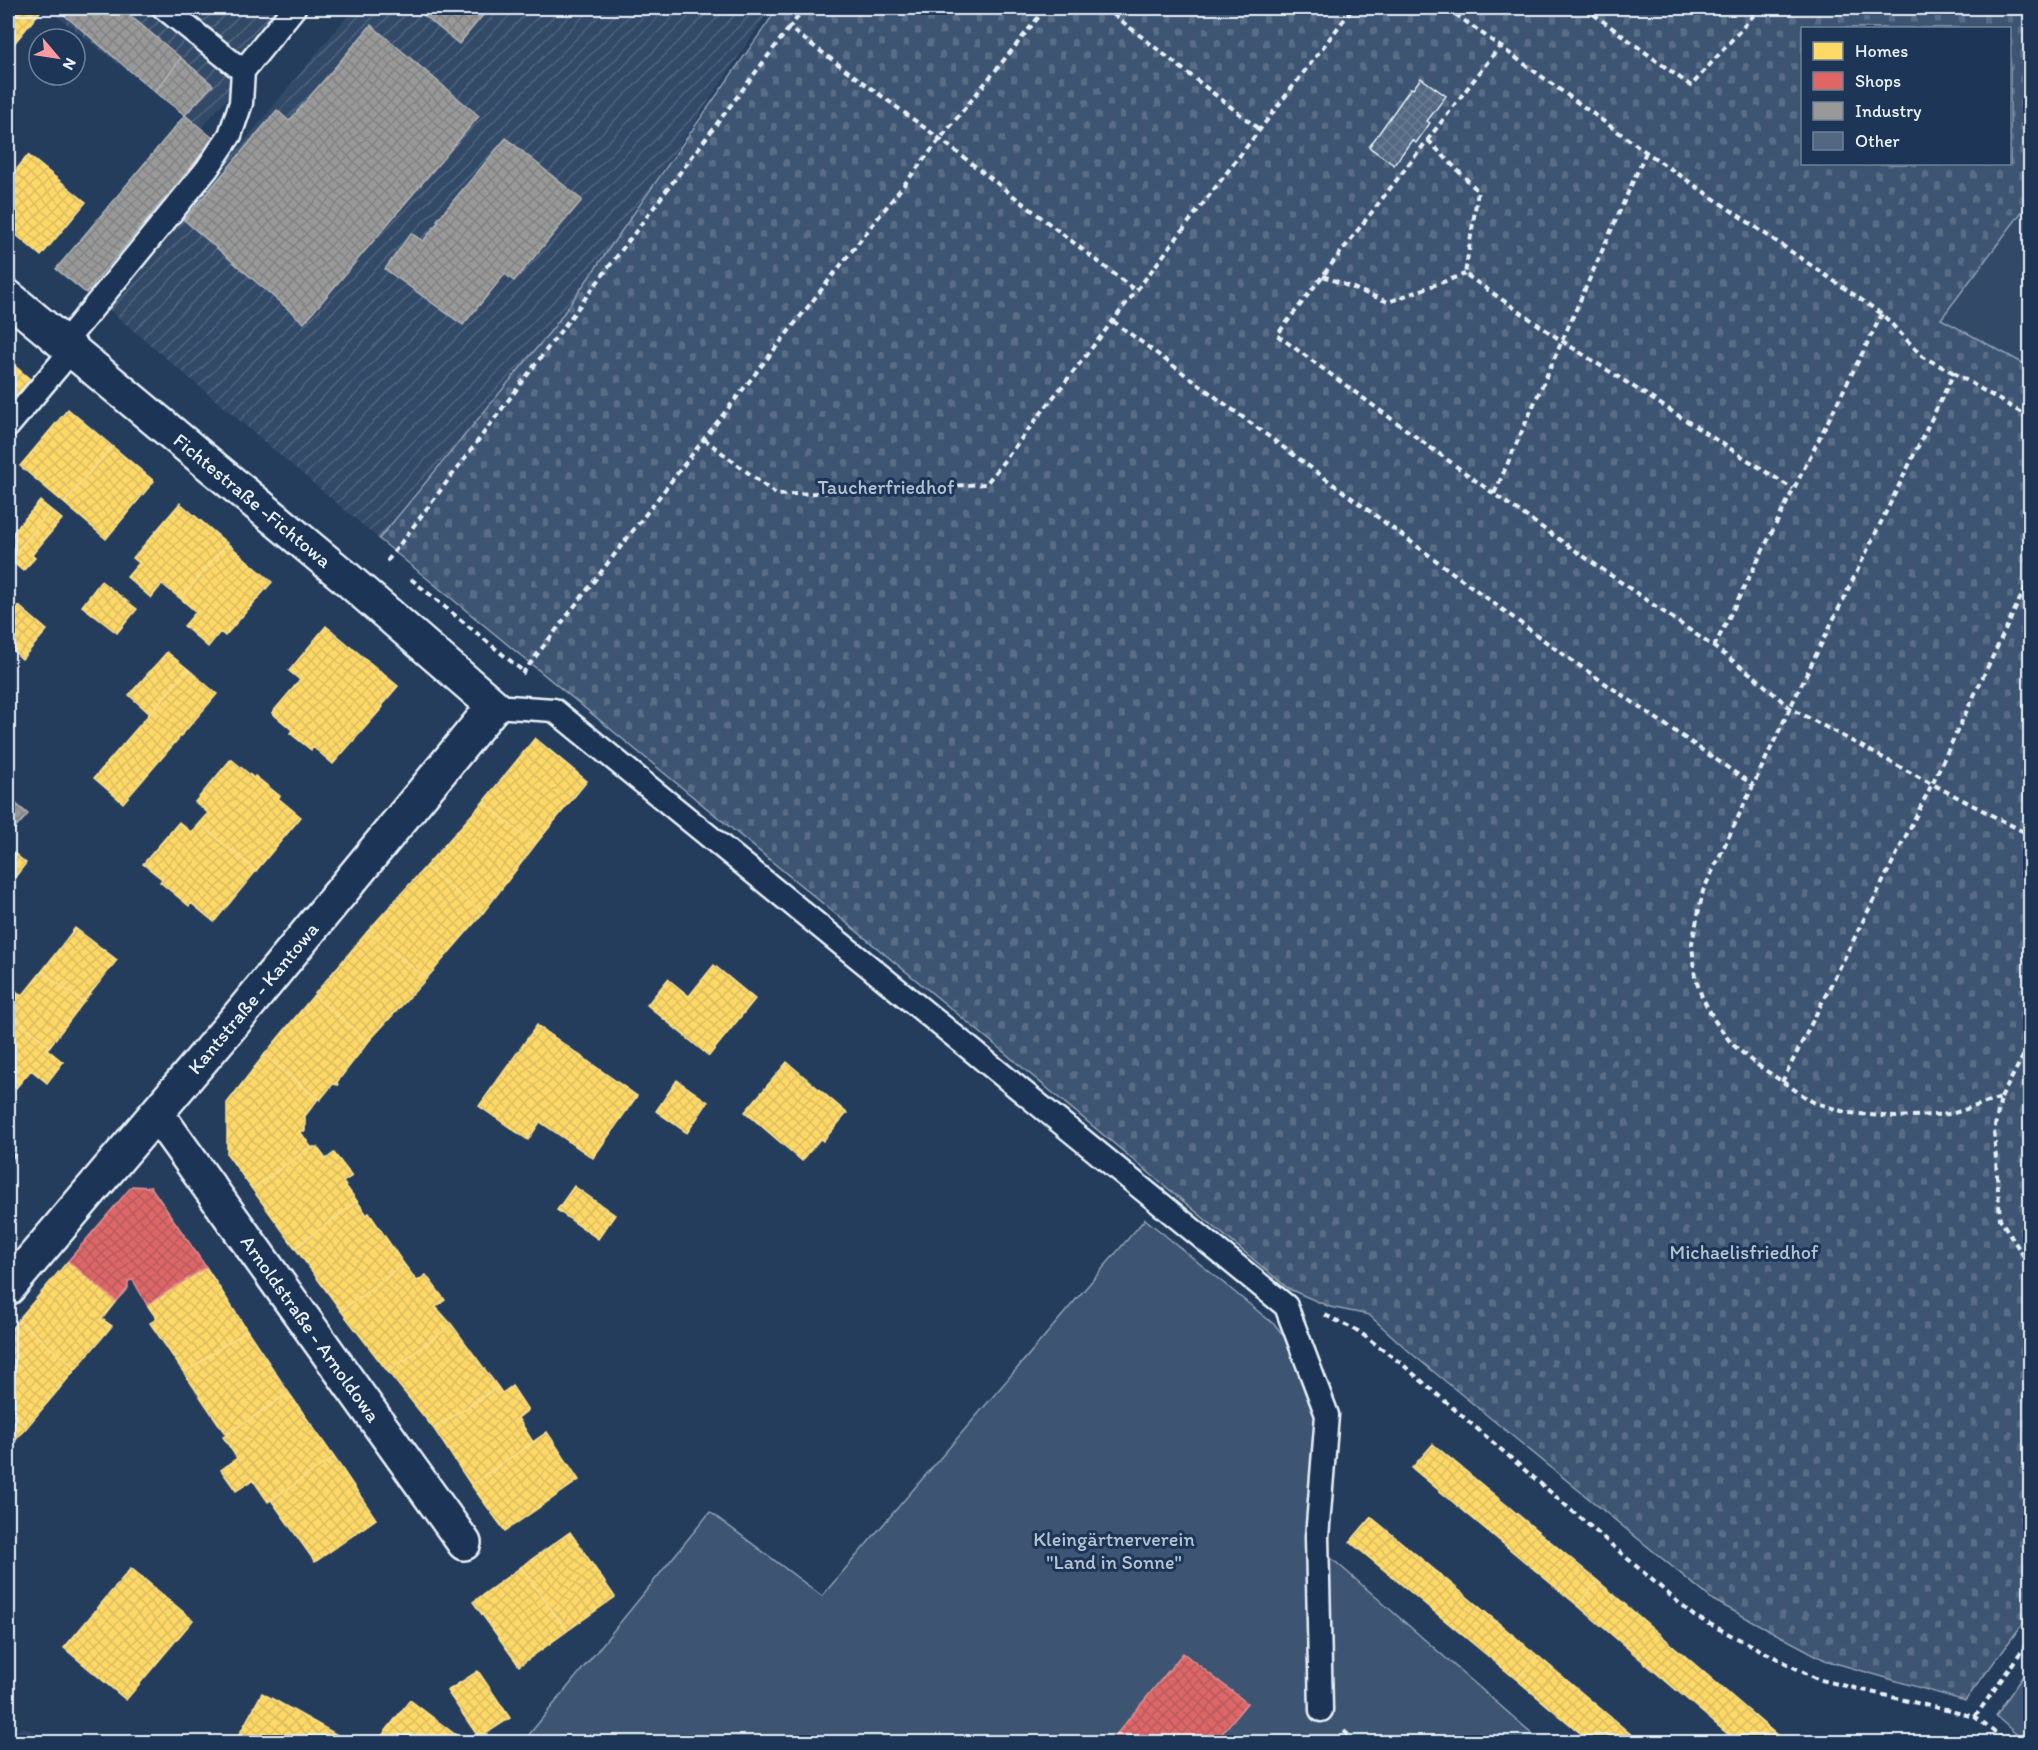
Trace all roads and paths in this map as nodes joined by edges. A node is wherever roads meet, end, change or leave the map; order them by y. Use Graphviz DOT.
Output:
graph roads {
  1 [pos="164,8"];
  2 [pos="294,8"];
  3 [pos="805,8"];
  4 [pos="1046,8"];
  5 [pos="1105,8"];
  6 [pos="1353,8"];
  7 [pos="1447,8"];
  8 [pos="1585,8"];
  9 [pos="1760,8"];
  10 [pos="789,28"];
  11 [pos="1500,46"];
  12 [pos="243,71"];
  13 [pos="1260,130"];
  14 [pos="940,139"];
  15 [pos="1428,140"];
  16 [pos="1646,152"];
  17 [pos="1465,274"];
  18 [pos="1323,276"];
  19 [pos="1136,291"];
  20 [pos="8,297"];
  21 [pos="1882,314"];
  22 [pos="1113,321"];
  23 [pos="1562,341"];
  24 [pos="68,347"];
  25 [pos="1954,373"];
  26 [pos="2031,418"];
  27 [pos="8,426"];
  28 [pos="704,439"];
  29 [pos="1793,489"];
  30 [pos="1494,494"];
  31 [pos="397,567"];
  32 [pos="406,575"];
  33 [pos="2031,578"];
  34 [pos="1714,647"];
  35 [pos="524,672"];
  36 [pos="494,706"];
  37 [pos="1790,708"];
  38 [pos="1932,784"];
  39 [pos="1753,785"];
  40 [pos="2031,835"];
  41 [pos="2031,1043"];
  42 [pos="1782,1082"];
  43 [pos="2001,1098"];
  44 [pos="157,1114"];
  45 [pos="2031,1266"];
  46 [pos="8,1287"];
  47 [pos="1286,1306"];
  48 [pos="464,1543"];
  49 [pos="2031,1639"];
  50 [pos="1321,1710"];
  51 [pos="1975,1717"];
  52 [pos="2007,1743"];
  1 -- 12 [label="lane"];
  2 -- 12 [label="lane"];
  3 -- 10 [label="path"];
  4 -- 14 [label="path"];
  5 -- 13 [label="path"];
  6 -- 13 [label="path"];
  7 -- 11 [label="path"];
  8 -- 9 [label="path"];
  10 -- 14 [label="path"];
  10 -- 31 [label="path"];
  11 -- 15 [label="path"];
  11 -- 16 [label="path"];
  12 -- 24 [label="lane"];
  13 -- 19 [label="path"];
  14 -- 19 [label="path"];
  14 -- 28 [label="path"];
  15 -- 17 [label="path"];
  15 -- 18 [label="path"];
  16 -- 21 [label="path"];
  16 -- 23 [label="path"];
  17 -- 18 [label="path"];
  17 -- 23 [label="path"];
  18 -- 30 [label="path"];
  19 -- 22 [label="path"];
  20 -- 24 [label="street, Fichtestraße -Fichtowa"];
  21 -- 25 [label="path"];
  21 -- 29 [label="path"];
  22 -- 28 [label="path"];
  22 -- 39 [label="path"];
  23 -- 29 [label="path"];
  23 -- 30 [label="path"];
  24 -- 27 [label="lane"];
  24 -- 36 [label="street, Fichtestraße -Fichtowa"];
  25 -- 26 [label="path"];
  25 -- 37 [label="path"];
  28 -- 35 [label="path"];
  29 -- 34 [label="path"];
  30 -- 34 [label="path"];
  32 -- 35 [label="path"];
  33 -- 38 [label="path"];
  34 -- 37 [label="path"];
  35 -- 36 [label="path"];
  36 -- 44 [label="street, Kantstraße - Kantowa"];
  36 -- 47 [label="lane"];
  37 -- 38 [label="path"];
  37 -- 39 [label="path"];
  38 -- 40 [label="path"];
  38 -- 42 [label="path"];
  39 -- 42 [label="path"];
  41 -- 43 [label="path"];
  42 -- 43 [label="path"];
  43 -- 45 [label="path"];
  44 -- 46 [label="street, Kantstraße - Kantowa"];
  44 -- 48 [label="street, Arnoldstraße - Arnoldowa"];
  47 -- 50 [label="lane"];
  47 -- 51 [label="path"];
  49 -- 51 [label="path"];
  51 -- 52 [label="path"];
}
